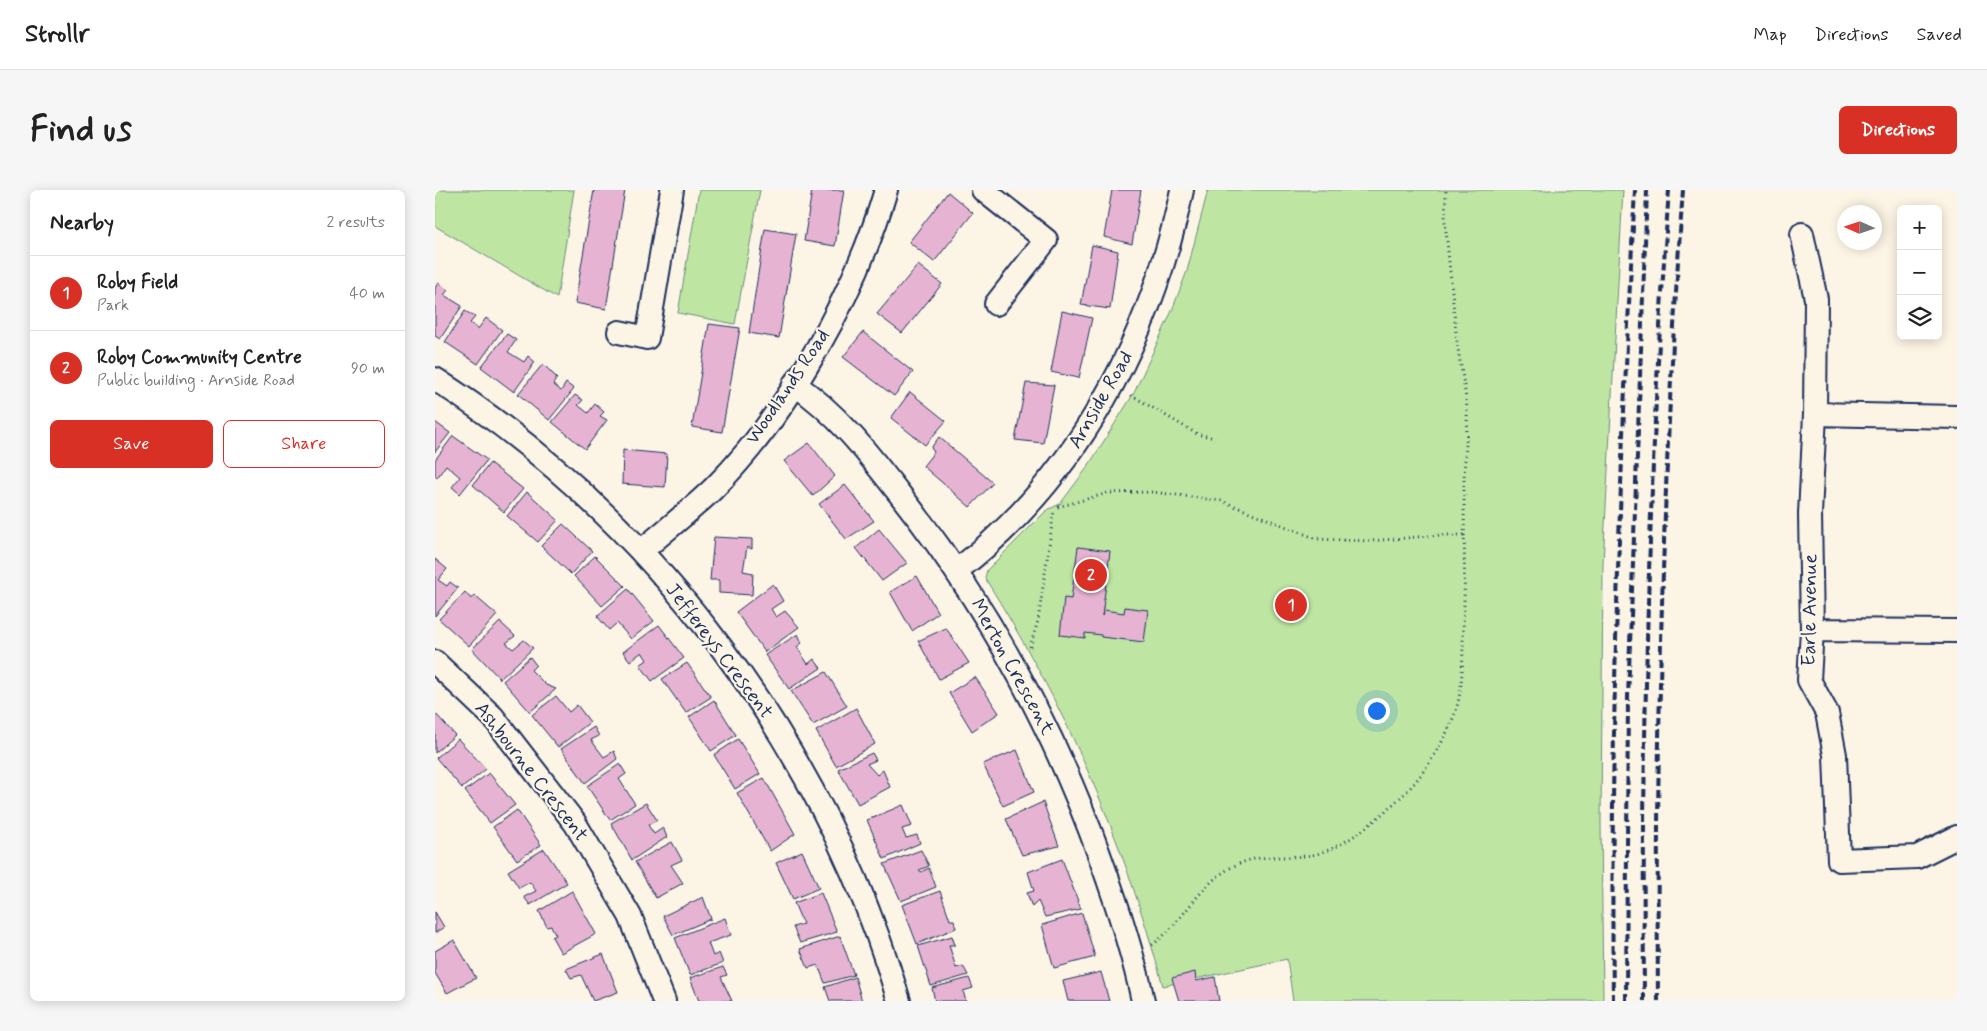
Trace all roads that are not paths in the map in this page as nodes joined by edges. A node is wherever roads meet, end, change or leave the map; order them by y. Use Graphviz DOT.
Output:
graph roads {
  1 [pos="672,190"];
  2 [pos="886,190"];
  3 [pos="983,190"];
  4 [pos="1182,190"];
  5 [pos="1802,234"];
  6 [pos="996,304"];
  7 [pos="619,332"];
  8 [pos="435,379"];
  9 [pos="793,384"];
  10 [pos="1815,414"];
  11 [pos="1957,417"];
  12 [pos="641,551"];
  13 [pos="955,571"];
  14 [pos="1812,630"];
  15 [pos="1957,631"];
  16 [pos="435,662"];
  17 [pos="1957,837"];
  18 [pos="664,1001"];
  19 [pos="899,1001"];
  20 [pos="1143,1001"];
  1 -- 7 [label="street"];
  2 -- 9 [label="street, Woodlands Road"];
  3 -- 6 [label="street"];
  4 -- 13 [label="street, Arnside Road"];
  5 -- 10 [label="street, Earle Avenue"];
  8 -- 12 [label="street, Jeffereys Crescent"];
  9 -- 12 [label="street, Woodlands Road"];
  9 -- 13 [label="street, Merton Crescent"];
  10 -- 11 [label="street"];
  10 -- 14 [label="street, Earle Avenue"];
  12 -- 19 [label="street, Jeffereys Crescent"];
  13 -- 20 [label="street, Merton Crescent"];
  14 -- 15 [label="street"];
  14 -- 17 [label="street, Earle Avenue"];
  16 -- 18 [label="street, Ashbourne Crescent"];
}
